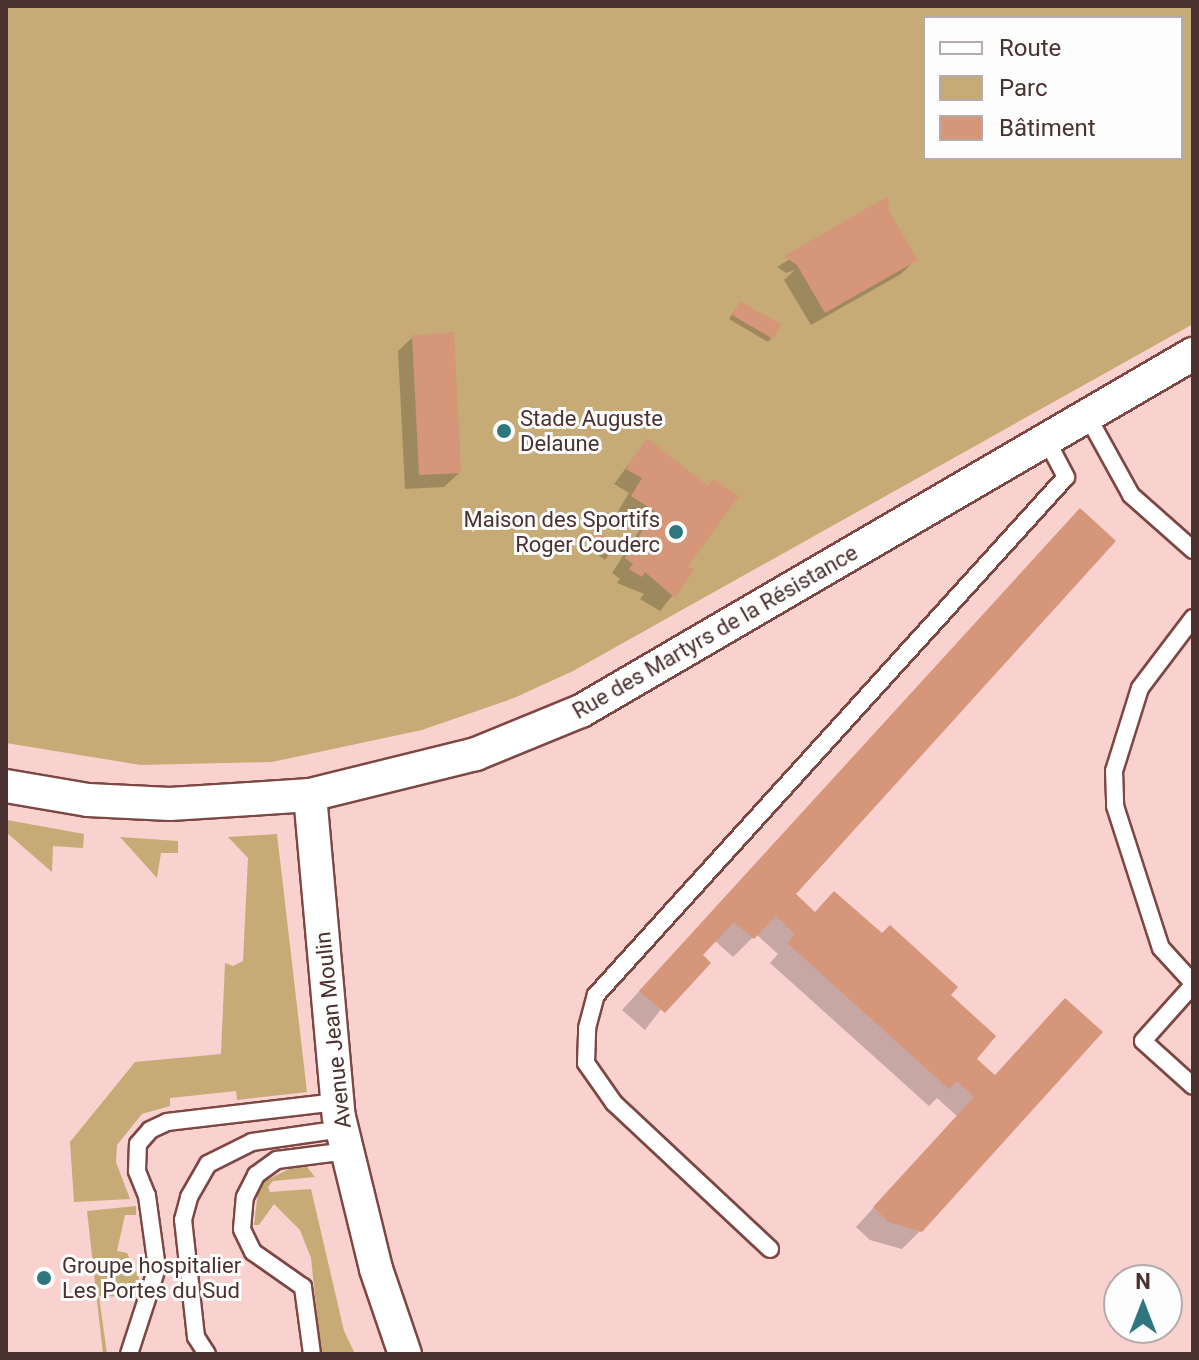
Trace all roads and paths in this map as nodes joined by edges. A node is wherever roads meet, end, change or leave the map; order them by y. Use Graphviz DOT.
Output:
graph roads {
  1 [pos="1193,354"];
  2 [pos="1088,417"];
  3 [pos="1047,441"];
  4 [pos="1193,550"];
  5 [pos="1193,618"];
  6 [pos="6,786"];
  7 [pos="310,795"];
  8 [pos="1193,984"];
  9 [pos="1193,1086"];
  10 [pos="342,1127"];
  11 [pos="770,1249"];
  12 [pos="129,1354"];
  13 [pos="207,1354"];
  14 [pos="312,1354"];
  15 [pos="405,1354"];
  1 -- 2 [label="street, Rue des Martyrs de la Résistance"];
  2 -- 3 [label="street, Rue des Martyrs de la Résistance"];
  2 -- 4 [label="lane"];
  3 -- 7 [label="street, Rue des Martyrs de la Résistance"];
  3 -- 11 [label="lane"];
  5 -- 8 [label="lane"];
  6 -- 7 [label="street, Rue des Martyrs de la Résistance"];
  7 -- 10 [label="street, Avenue Jean Moulin"];
  8 -- 9 [label="lane"];
  10 -- 12 [label="lane"];
  10 -- 13 [label="lane"];
  10 -- 14 [label="lane"];
  10 -- 15 [label="street, Avenue Jean Moulin"];
}
